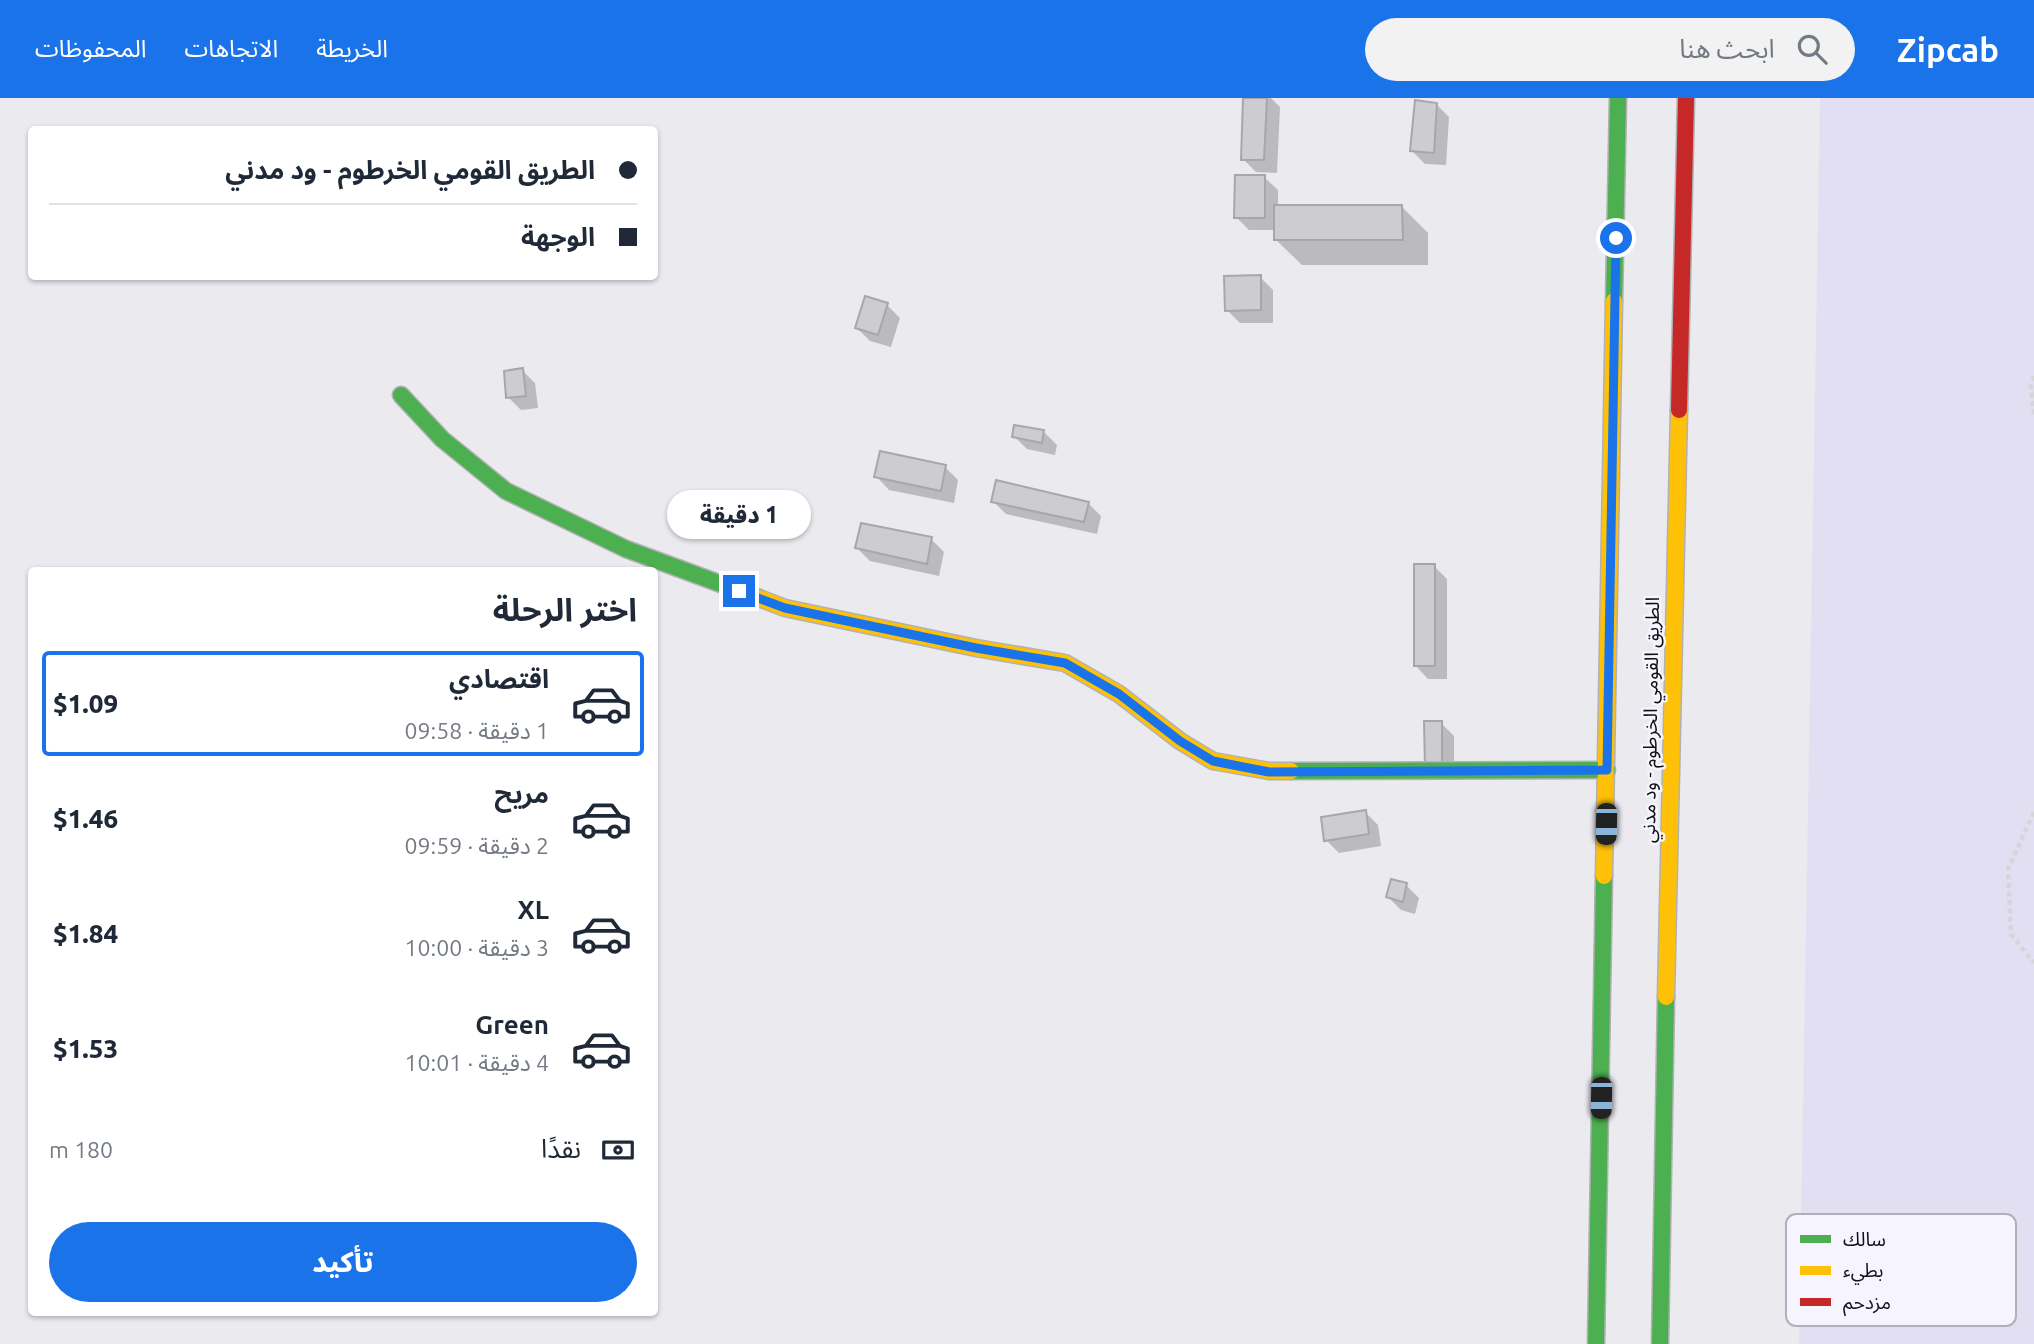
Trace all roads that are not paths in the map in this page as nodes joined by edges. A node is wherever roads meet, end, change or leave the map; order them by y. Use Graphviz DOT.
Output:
graph roads {
  1 [pos="1618,98"];
  2 [pos="1686,98"];
  3 [pos="401,396"];
  4 [pos="1607,770"];
  5 [pos="1595,1344"];
  6 [pos="1660,1344"];
  1 -- 4 [label="main road"];
  2 -- 6 [label="main road, الطريق القومي الخرطوم - ود مدني"];
  3 -- 4 [label="main road"];
  4 -- 5 [label="main road"];
}
